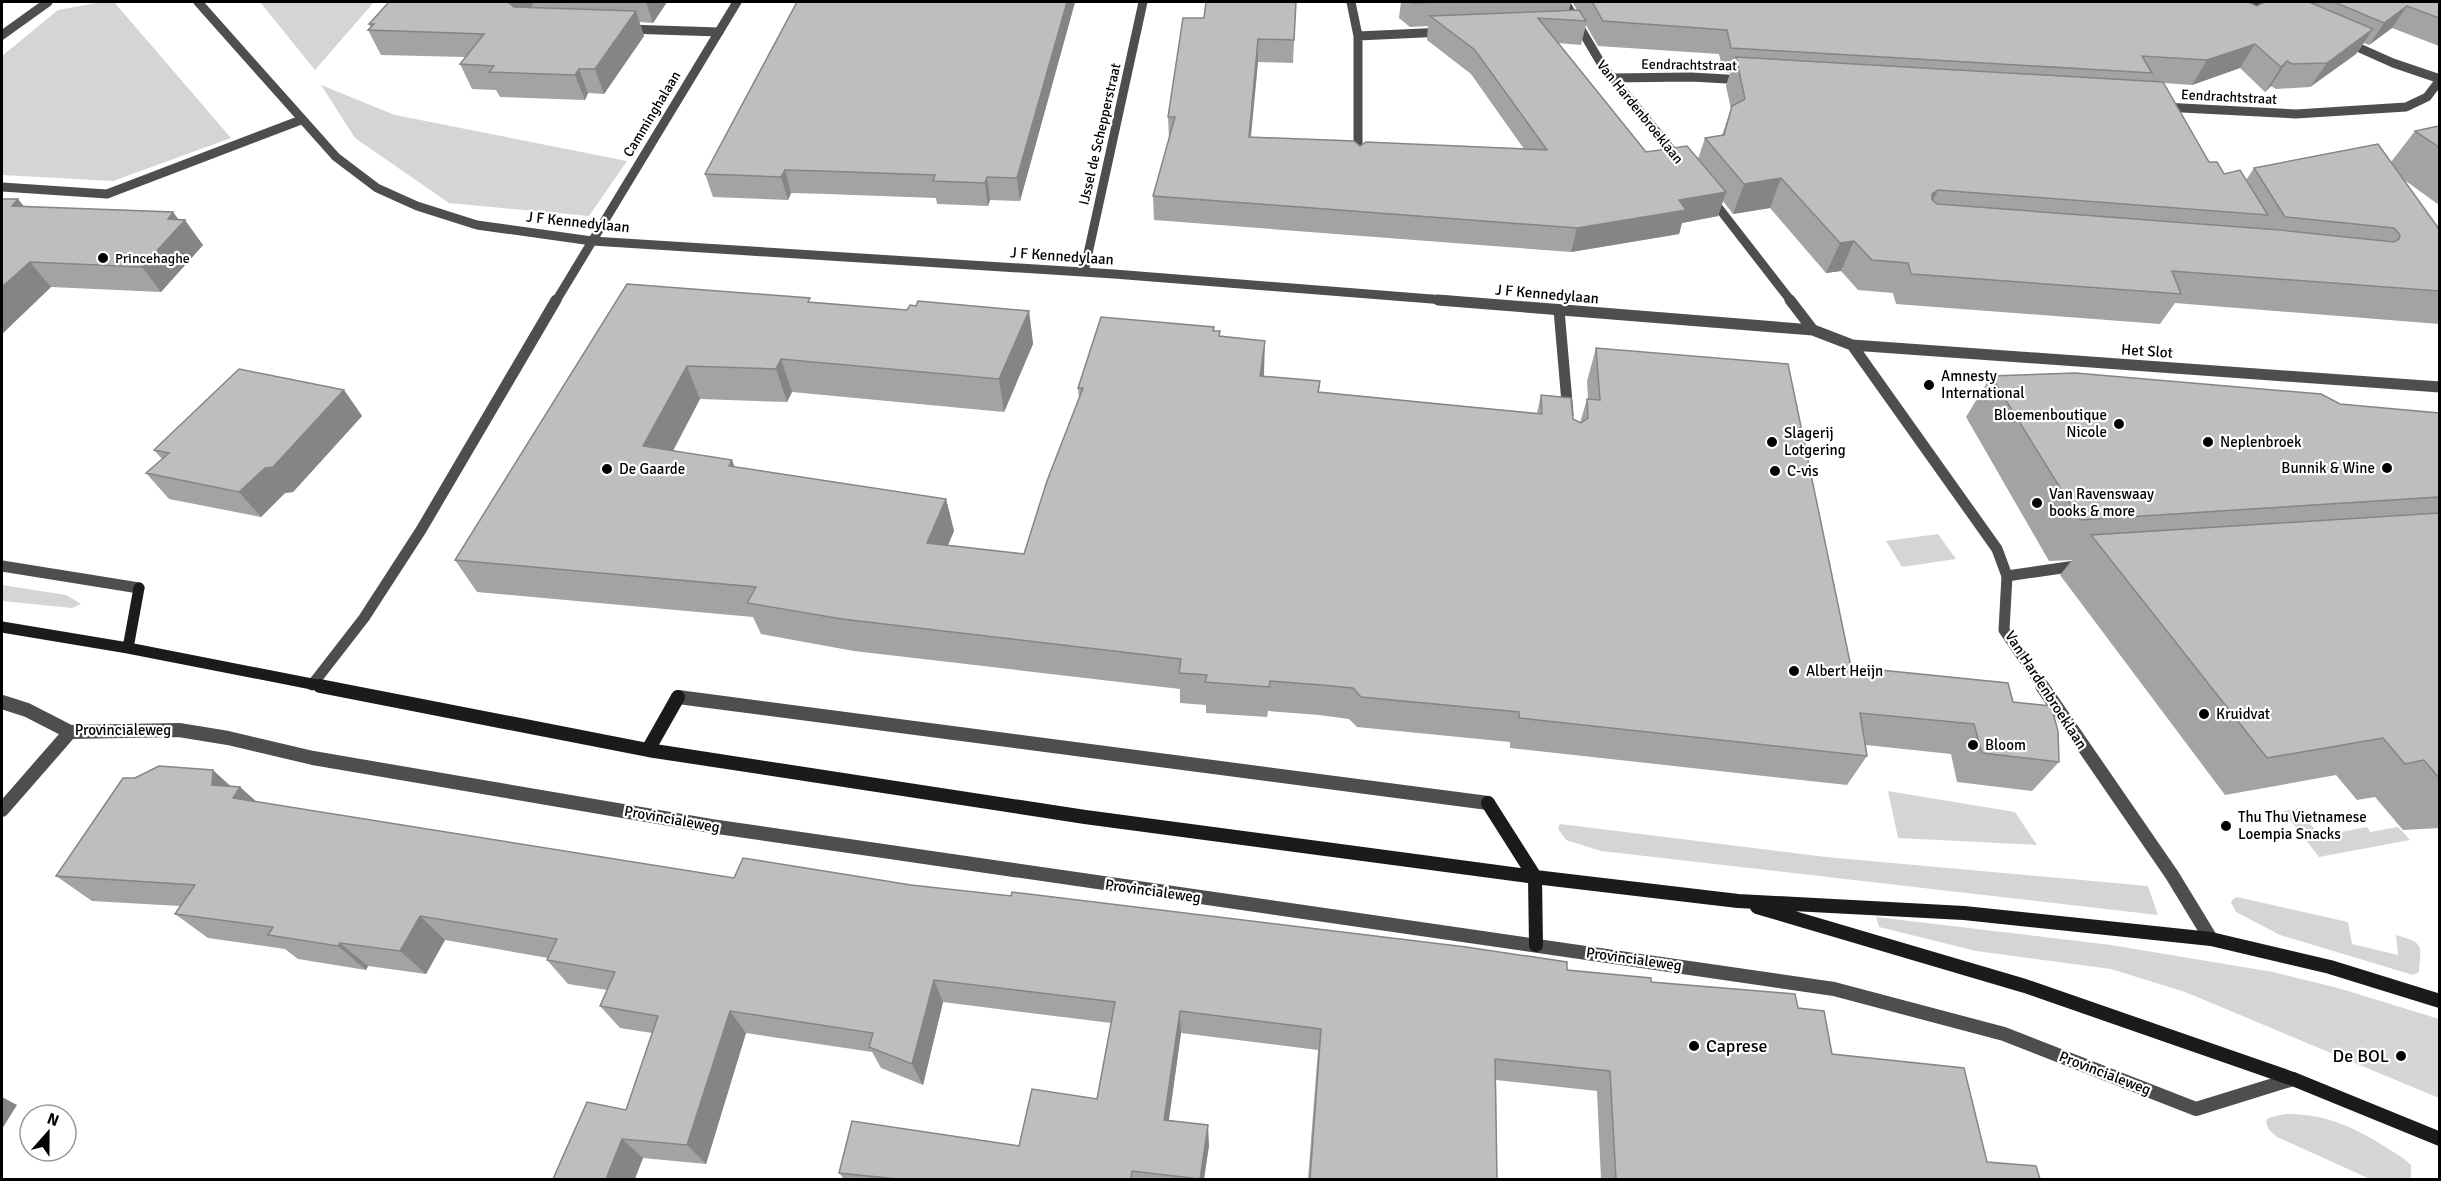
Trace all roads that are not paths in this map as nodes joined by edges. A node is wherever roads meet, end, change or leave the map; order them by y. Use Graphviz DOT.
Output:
graph roads {
  1 [pos="48,2"];
  2 [pos="198,2"];
  3 [pos="737,2"];
  4 [pos="1143,2"];
  5 [pos="1351,2"];
  6 [pos="1565,2"];
  7 [pos="2257,2"];
  8 [pos="2288,16"];
  9 [pos="1565,26"];
  10 [pos="1576,26"];
  11 [pos="615,28"];
  12 [pos="719,32"];
  13 [pos="1451,32"];
  14 [pos="2,35"];
  15 [pos="1358,36"];
  16 [pos="2340,40"];
  17 [pos="1611,78"];
  18 [pos="2439,80"];
  19 [pos="1750,81"];
  20 [pos="2150,106"];
  21 [pos="2173,108"];
  22 [pos="2178,117"];
  23 [pos="301,120"];
  24 [pos="1358,163"];
  25 [pos="1686,167"];
  26 [pos="2,188"];
  27 [pos="1707,194"];
  28 [pos="592,241"];
  29 [pos="1084,272"];
  30 [pos="1559,310"];
  31 [pos="1813,330"];
  32 [pos="1852,345"];
  33 [pos="2439,387"];
  34 [pos="1569,426"];
  35 [pos="2091,565"];
  36 [pos="2,566"];
  37 [pos="2007,576"];
  38 [pos="2,627"];
  39 [pos="128,648"];
  40 [pos="312,685"];
  41 [pos="2,702"];
  42 [pos="70,732"];
  43 [pos="648,750"];
  44 [pos="2,810"];
  45 [pos="1535,877"];
  46 [pos="1738,901"];
  47 [pos="2211,939"];
  48 [pos="1536,945"];
  49 [pos="2439,1001"];
  50 [pos="2293,1078"];
  51 [pos="2439,1139"];
  1 -- 14 [label="street"];
  2 -- 23 [label="street, J F Kennedylaan"];
  3 -- 12 [label="street, Camminghalaan"];
  4 -- 29 [label="street, IJssel de Schepperstraat"];
  5 -- 15 [label="street"];
  6 -- 10 [label="street, Van Hardenbroeklaan"];
  7 -- 8 [label="street"];
  9 -- 10 [label="street"];
  10 -- 17 [label="street, Van Hardenbroeklaan"];
  11 -- 12 [label="street"];
  12 -- 28 [label="street, Camminghalaan"];
  13 -- 15 [label="street"];
  15 -- 24 [label="street"];
  16 -- 18 [label="street"];
  17 -- 19 [label="street, Eendrachtstraat"];
  17 -- 25 [label="street, Van Hardenbroeklaan"];
  18 -- 21 [label="street, Eendrachtstraat"];
  20 -- 21 [label="street, Eendrachtstraat"];
  21 -- 22 [label="street"];
  23 -- 26 [label="street"];
  23 -- 28 [label="street, J F Kennedylaan"];
  27 -- 31 [label="street"];
  28 -- 29 [label="street, J F Kennedylaan"];
  28 -- 40 [label="street"];
  29 -- 30 [label="street, J F Kennedylaan"];
  30 -- 31 [label="street, J F Kennedylaan"];
  30 -- 34 [label="street"];
  31 -- 32 [label="street, J F Kennedylaan"];
  32 -- 33 [label="street, Het Slot"];
  32 -- 37 [label="street, Van Hardenbroeklaan"];
  35 -- 37 [label="street"];
  36 -- 39 [label="street"];
  37 -- 47 [label="street, Van Hardenbroeklaan"];
  38 -- 39 [label="street"];
  39 -- 40 [label="street"];
  40 -- 43 [label="street"];
  41 -- 42 [label="street, Provincialeweg"];
  42 -- 44 [label="street"];
  42 -- 48 [label="street, Provincialeweg"];
  43 -- 45 [label="street"];
  43 -- 45 [label="street"];
  45 -- 46 [label="street"];
  45 -- 48 [label="street"];
  46 -- 47 [label="street"];
  46 -- 50 [label="street"];
  47 -- 49 [label="street"];
  48 -- 50 [label="street, Provincialeweg"];
  50 -- 51 [label="street"];
}
